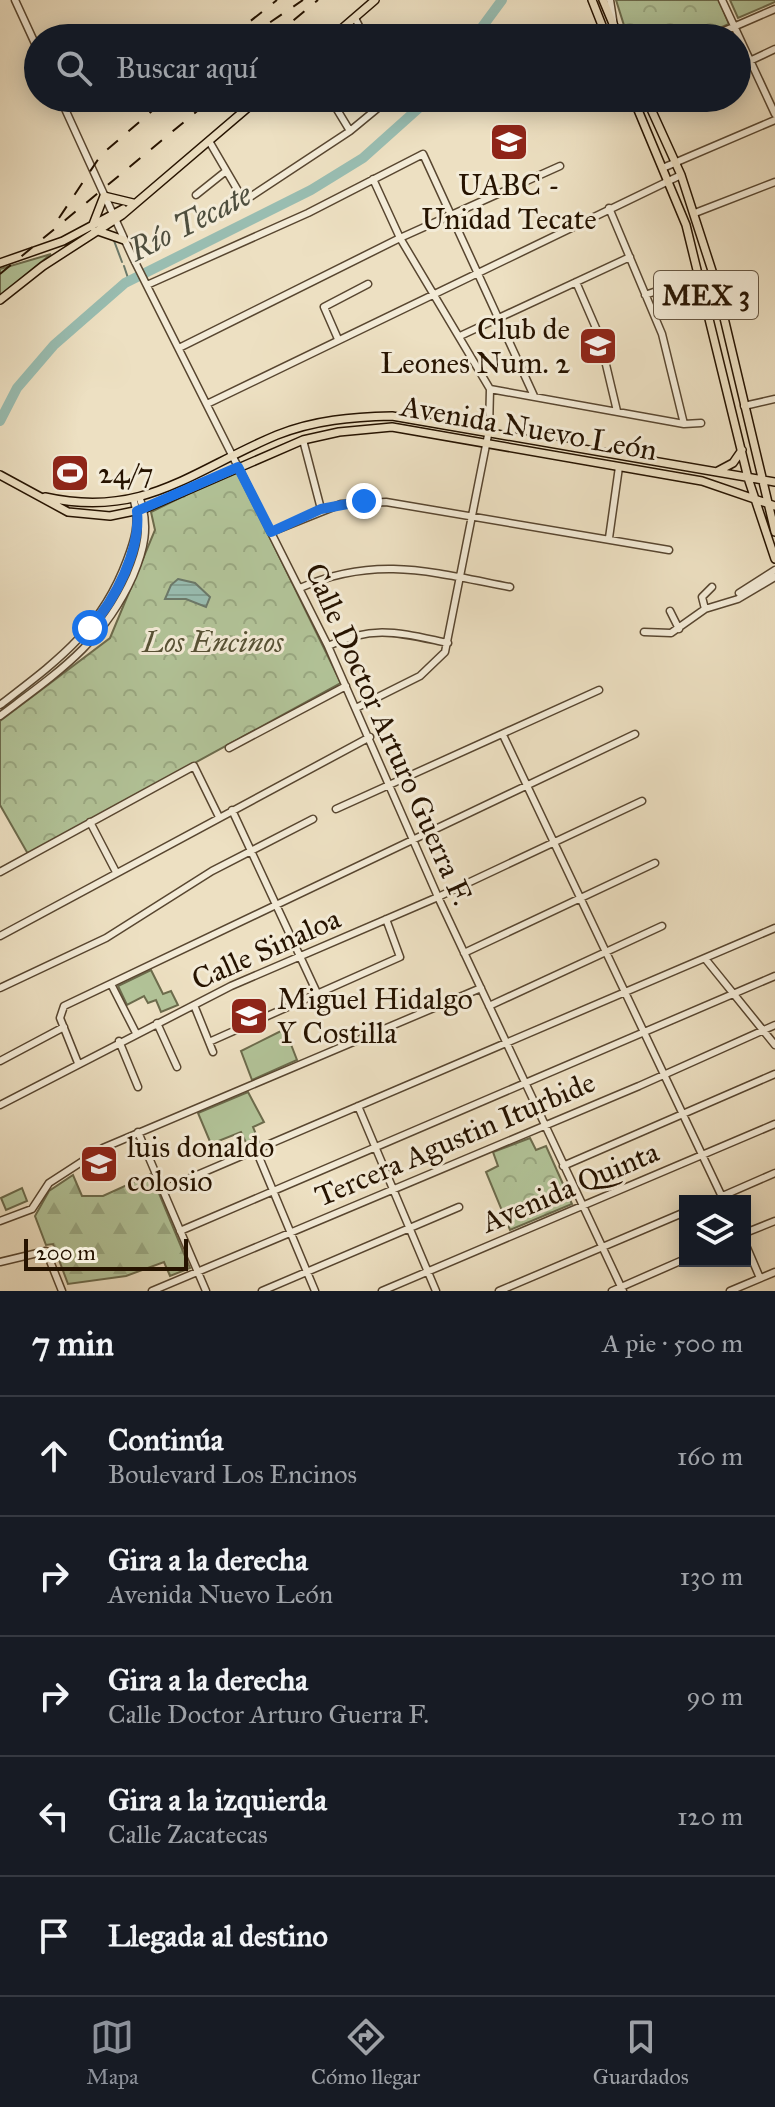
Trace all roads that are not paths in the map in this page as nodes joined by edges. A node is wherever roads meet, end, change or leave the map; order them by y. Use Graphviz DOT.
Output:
graph roads {
  1 [pos="15,0"];
  2 [pos="375,0"];
  3 [pos="592,0"];
  4 [pos="603,0"];
  5 [pos="610,0"];
  6 [pos="722,0"];
  7 [pos="775,9"];
  8 [pos="355,18"];
  9 [pos="26,24"];
  10 [pos="348,24"];
  11 [pos="358,24"];
  12 [pos="601,24"];
  13 [pos="613,24"];
  14 [pos="614,24"];
  15 [pos="733,24"];
  16 [pos="741,24"];
  17 [pos="775,49"];
  18 [pos="751,60"];
  19 [pos="66,112"];
  20 [pos="243,112"];
  21 [pos="338,112"];
  22 [pos="373,112"];
  23 [pos="639,112"];
  24 [pos="652,112"];
  25 [pos="775,114"];
  26 [pos="775,120"];
  27 [pos="350,131"];
  28 [pos="209,141"];
  29 [pos="675,163"];
  30 [pos="560,166"];
  31 [pos="665,167"];
  32 [pos="226,171"];
  33 [pos="681,175"];
  34 [pos="373,179"];
  35 [pos="670,180"];
  36 [pos="775,182"];
  37 [pos="196,195"];
  38 [pos="104,196"];
  39 [pos="142,197"];
  40 [pos="133,203"];
  41 [pos="609,208"];
  42 [pos="695,213"];
  43 [pos="450,214"];
  44 [pos="114,218"];
  45 [pos="95,229"];
  46 [pos="400,238"];
  47 [pos="124,240"];
  48 [pos="630,257"];
  49 [pos="0,263"];
  50 [pos="476,273"];
  51 [pos="701,276"];
  52 [pos="576,282"];
  53 [pos="368,284"];
  54 [pos="147,285"];
  55 [pos="432,294"];
  56 [pos="645,295"];
  57 [pos="707,299"];
  58 [pos="0,300"];
  59 [pos="724,315"];
  60 [pos="498,319"];
  61 [pos="460,336"];
  62 [pos="338,339"];
  63 [pos="179,348"];
  64 [pos="490,389"];
  65 [pos="534,396"];
  66 [pos="775,399"];
  67 [pos="207,404"];
  68 [pos="744,406"];
  69 [pos="617,411"];
  70 [pos="701,423"];
  71 [pos="684,424"];
  72 [pos="489,430"];
  73 [pos="303,440"];
  74 [pos="487,442"];
  75 [pos="742,450"];
  76 [pos="233,456"];
  77 [pos="238,467"];
  78 [pos="619,467"];
  79 [pos="718,471"];
  80 [pos="0,475"];
  81 [pos="748,478"];
  82 [pos="761,480"];
  83 [pos="775,482"];
  84 [pos="39,496"];
  85 [pos="755,499"];
  86 [pos="137,500"];
  87 [pos="766,504"];
  88 [pos="775,506"];
  89 [pos="321,509"];
  90 [pos="140,510"];
  91 [pos="474,515"];
  92 [pos="774,526"];
  93 [pos="271,532"];
  94 [pos="609,538"];
  95 [pos="669,550"];
  96 [pos="775,559"];
  97 [pos="775,570"];
  98 [pos="775,577"];
  99 [pos="462,578"];
  100 [pos="510,587"];
  101 [pos="712,587"];
  102 [pos="300,588"];
  103 [pos="731,601"];
  104 [pos="705,609"];
  105 [pos="670,611"];
  106 [pos="679,629"];
  107 [pos="644,632"];
  108 [pos="448,643"];
  109 [pos="328,646"];
  110 [pos="48,668"];
  111 [pos="54,676"];
  112 [pos="346,686"];
  113 [pos="599,690"];
  114 [pos="0,705"];
  115 [pos="356,708"];
  116 [pos="0,716"];
  117 [pos="635,734"];
  118 [pos="503,735"];
  119 [pos="370,737"];
  120 [pos="229,748"];
  121 [pos="390,786"];
  122 [pos="529,787"];
  123 [pos="642,801"];
  124 [pos="336,809"];
  125 [pos="232,810"];
  126 [pos="219,817"];
  127 [pos="313,819"];
  128 [pos="90,822"];
  129 [pos="414,842"];
  130 [pos="554,842"];
  131 [pos="252,851"];
  132 [pos="655,863"];
  133 [pos="0,872"];
  134 [pos="116,872"];
  135 [pos="438,897"];
  136 [pos="581,899"];
  137 [pos="277,906"];
  138 [pos="386,919"];
  139 [pos="662,926"];
  140 [pos="775,928"];
  141 [pos="0,936"];
  142 [pos="607,952"];
  143 [pos="464,953"];
  144 [pos="301,957"];
  145 [pos="707,961"];
  146 [pos="775,976"];
  147 [pos="111,984"];
  148 [pos="0,988"];
  149 [pos="481,988"];
  150 [pos="317,993"];
  151 [pos="628,993"];
  152 [pos="733,995"];
  153 [pos="194,1005"];
  154 [pos="489,1006"];
  155 [pos="324,1008"];
  156 [pos="157,1023"];
  157 [pos="775,1025"];
  158 [pos="64,1027"];
  159 [pos="763,1030"];
  160 [pos="136,1033"];
  161 [pos="646,1034"];
  162 [pos="119,1041"];
  163 [pos="209,1042"];
  164 [pos="507,1043"];
  165 [pos="775,1045"];
  166 [pos="213,1052"];
  167 [pos="0,1061"];
  168 [pos="78,1063"];
  169 [pos="177,1067"];
  170 [pos="775,1074"];
  171 [pos="663,1075"];
  172 [pos="527,1084"];
  173 [pos="138,1087"];
  174 [pos="0,1105"];
  175 [pos="358,1106"];
  176 [pos="683,1114"];
  177 [pos="545,1124"];
  178 [pos="775,1124"];
  179 [pos="138,1132"];
  180 [pos="375,1148"];
  181 [pos="256,1150"];
  182 [pos="702,1155"];
  183 [pos="563,1166"];
  184 [pos="775,1173"];
  185 [pos="392,1189"];
  186 [pos="162,1190"];
  187 [pos="272,1190"];
  188 [pos="721,1195"];
  189 [pos="731,1195"];
  190 [pos="583,1205"];
  191 [pos="459,1207"];
  192 [pos="679,1215"];
  193 [pos="0,1221"];
  194 [pos="775,1221"];
  195 [pos="410,1228"];
  196 [pos="180,1231"];
  197 [pos="751,1231"];
  198 [pos="290,1232"];
  199 [pos="602,1247"];
  200 [pos="751,1257"];
  201 [pos="0,1262"];
  202 [pos="679,1262"];
  203 [pos="198,1271"];
  204 [pos="428,1272"];
  205 [pos="775,1272"];
  206 [pos="307,1273"];
  207 [pos="760,1278"];
  208 [pos="622,1289"];
  209 [pos="62,1291"];
  210 [pos="152,1291"];
  211 [pos="206,1291"];
  212 [pos="262,1291"];
  213 [pos="315,1291"];
  214 [pos="382,1291"];
  215 [pos="436,1291"];
  216 [pos="499,1291"];
  217 [pos="612,1291"];
  218 [pos="730,1291"];
  1 -- 9 [label="street"];
  2 -- 8 [label="main road"];
  3 -- 12 [label="main road"];
  4 -- 13 [label="main road"];
  5 -- 14 [label="street"];
  6 -- 15 [label="street"];
  7 -- 16 [label="street"];
  8 -- 10 [label="main road"];
  8 -- 11 [label="street"];
  17 -- 18 [label="street"];
  18 -- 25 [label="street"];
  19 -- 38 [label="street, Calle Doctor Arturo Guerra F."];
  20 -- 28 [label="main road"];
  21 -- 27 [label="street"];
  22 -- 27 [label="street"];
  23 -- 31 [label="main road, MEX 3"];
  24 -- 29 [label="main road, MEX 3"];
  26 -- 29 [label="street"];
  27 -- 32 [label="street"];
  28 -- 32 [label="street"];
  28 -- 39 [label="main road"];
  29 -- 31 [label="street"];
  29 -- 33 [label="main road, MEX 3"];
  30 -- 43 [label="street"];
  31 -- 35 [label="main road, MEX 3"];
  32 -- 37 [label="street"];
  33 -- 35 [label="street"];
  33 -- 42 [label="main road, MEX 3"];
  34 -- 43 [label="street"];
  34 -- 46 [label="street"];
  34 -- 54 [label="street"];
  35 -- 41 [label="street"];
  35 -- 51 [label="main road, MEX 3"];
  36 -- 42 [label="street"];
  38 -- 40 [label="main road"];
  38 -- 44 [label="street, Calle Doctor Arturo Guerra F."];
  38 -- 45 [label="main road"];
  39 -- 40 [label="main road"];
  39 -- 44 [label="main road"];
  40 -- 44 [label="main road"];
  41 -- 48 [label="street"];
  41 -- 50 [label="street"];
  42 -- 59 [label="main road, MEX 3"];
  43 -- 46 [label="street"];
  43 -- 50 [label="street"];
  44 -- 45 [label="main road"];
  44 -- 47 [label="street, Calle Doctor Arturo Guerra F."];
  45 -- 47 [label="main road"];
  45 -- 49 [label="main road"];
  45 -- 58 [label="main road"];
  46 -- 55 [label="street"];
  46 -- 63 [label="street"];
  47 -- 54 [label="street, Calle Doctor Arturo Guerra F."];
  48 -- 52 [label="street"];
  48 -- 56 [label="street"];
  50 -- 55 [label="street"];
  50 -- 60 [label="street"];
  51 -- 56 [label="street"];
  51 -- 57 [label="main road, MEX 3"];
  52 -- 60 [label="street"];
  52 -- 69 [label="street"];
  53 -- 62 [label="street"];
  54 -- 63 [label="street, Calle Doctor Arturo Guerra F."];
  55 -- 61 [label="street"];
  55 -- 62 [label="street"];
  56 -- 71 [label="street"];
  57 -- 59 [label="main road"];
  57 -- 75 [label="main road, MEX 3"];
  59 -- 68 [label="main road, MEX 3"];
  60 -- 61 [label="street"];
  60 -- 65 [label="street"];
  61 -- 64 [label="street"];
  62 -- 67 [label="street"];
  63 -- 67 [label="street, Calle Doctor Arturo Guerra F."];
  64 -- 65 [label="street"];
  64 -- 72 [label="street"];
  65 -- 69 [label="street"];
  66 -- 68 [label="street"];
  67 -- 76 [label="street, Calle Doctor Arturo Guerra F."];
  68 -- 82 [label="main road, MEX 3"];
  69 -- 71 [label="street"];
  70 -- 71 [label="street"];
  72 -- 74 [label="street"];
  72 -- 76 [label="main road, Avenida Nuevo León"];
  72 -- 79 [label="main road, Avenida Nuevo León"];
  73 -- 74 [label="main road, Avenida Nuevo León"];
  73 -- 77 [label="main road, Avenida Nuevo León"];
  73 -- 89 [label="street"];
  74 -- 78 [label="main road, Avenida Nuevo León"];
  74 -- 91 [label="street"];
  75 -- 79 [label="main road"];
  75 -- 81 [label="main road, MEX 3"];
  76 -- 77 [label="street, Calle Doctor Arturo Guerra F."];
  76 -- 86 [label="main road, Avenida Nuevo León"];
  77 -- 90 [label="main road, Avenida Nuevo León"];
  77 -- 93 [label="street, Calle Doctor Arturo Guerra F."];
  78 -- 85 [label="main road, Avenida Nuevo León"];
  78 -- 94 [label="street"];
  79 -- 81 [label="main road, Avenida Nuevo León"];
  80 -- 84 [label="main road"];
  81 -- 82 [label="main road, Avenida Nuevo León"];
  81 -- 85 [label="main road, MEX 3"];
  82 -- 83 [label="main road, Avenida Nuevo León"];
  82 -- 87 [label="main road, MEX 3"];
  84 -- 86 [label="main road, Avenida Nuevo León"];
  84 -- 90 [label="main road, Avenida Nuevo León"];
  85 -- 87 [label="main road, Avenida Nuevo León"];
  85 -- 96 [label="main road, MEX 3"];
  86 -- 90 [label="street"];
  87 -- 88 [label="main road, Avenida Nuevo León"];
  87 -- 92 [label="main road, MEX 3"];
  89 -- 91 [label="street"];
  89 -- 93 [label="street"];
  90 -- 110 [label="street"];
  90 -- 111 [label="street"];
  91 -- 94 [label="street"];
  91 -- 99 [label="street"];
  93 -- 102 [label="street, Calle Doctor Arturo Guerra F."];
  94 -- 95 [label="street"];
  97 -- 103 [label="street"];
  98 -- 103 [label="street"];
  99 -- 100 [label="street"];
  99 -- 102 [label="street"];
  99 -- 108 [label="street"];
  101 -- 104 [label="street"];
  102 -- 109 [label="street, Calle Doctor Arturo Guerra F."];
  103 -- 104 [label="street"];
  104 -- 106 [label="street"];
  105 -- 106 [label="street"];
  106 -- 107 [label="street"];
  108 -- 109 [label="street"];
  108 -- 115 [label="street"];
  109 -- 112 [label="street, Calle Doctor Arturo Guerra F."];
  110 -- 111 [label="street"];
  110 -- 114 [label="street"];
  111 -- 116 [label="street"];
  112 -- 115 [label="street, Calle Doctor Arturo Guerra F."];
  112 -- 120 [label="street"];
  113 -- 118 [label="street"];
  115 -- 119 [label="street, Calle Doctor Arturo Guerra F."];
  117 -- 122 [label="street"];
  118 -- 121 [label="street"];
  118 -- 122 [label="street"];
  119 -- 121 [label="street, Calle Doctor Arturo Guerra F."];
  119 -- 125 [label="street"];
  121 -- 124 [label="street"];
  121 -- 129 [label="street, Calle Doctor Arturo Guerra F."];
  122 -- 129 [label="street"];
  122 -- 130 [label="street"];
  123 -- 130 [label="street, Calle Sinaloa"];
  125 -- 126 [label="street"];
  125 -- 131 [label="street"];
  126 -- 128 [label="street"];
  126 -- 134 [label="street"];
  127 -- 131 [label="street"];
  128 -- 133 [label="street"];
  128 -- 134 [label="street"];
  129 -- 135 [label="street, Calle Doctor Arturo Guerra F."];
  129 -- 137 [label="street"];
  130 -- 135 [label="street, Calle Sinaloa"];
  130 -- 136 [label="street"];
  131 -- 137 [label="street"];
  131 -- 148 [label="street"];
  132 -- 136 [label="street"];
  134 -- 141 [label="street"];
  135 -- 138 [label="street, Calle Sinaloa"];
  135 -- 143 [label="street, Calle Doctor Arturo Guerra F."];
  136 -- 142 [label="street"];
  136 -- 143 [label="street"];
  137 -- 144 [label="street"];
  137 -- 147 [label="street"];
  138 -- 144 [label="street, Calle Sinaloa"];
  138 -- 150 [label="street"];
  139 -- 142 [label="street"];
  140 -- 145 [label="street"];
  142 -- 151 [label="street"];
  142 -- 154 [label="street"];
  143 -- 149 [label="street, Calle Doctor Arturo Guerra F."];
  144 -- 150 [label="street"];
  144 -- 153 [label="street, Calle Sinaloa"];
  145 -- 151 [label="street"];
  145 -- 152 [label="street"];
  146 -- 152 [label="street"];
  147 -- 158 [label="street"];
  147 -- 160 [label="street"];
  149 -- 154 [label="street, Calle Doctor Arturo Guerra F."];
  149 -- 179 [label="street"];
  150 -- 155 [label="street"];
  150 -- 163 [label="street"];
  151 -- 161 [label="street"];
  151 -- 164 [label="street"];
  152 -- 159 [label="street"];
  152 -- 161 [label="street"];
  153 -- 156 [label="street, Calle Sinaloa"];
  153 -- 163 [label="street"];
  154 -- 164 [label="street, Calle Doctor Arturo Guerra F."];
  156 -- 160 [label="street, Calle Sinaloa"];
  156 -- 169 [label="street"];
  157 -- 159 [label="street, Tercera Agustin Iturbide"];
  158 -- 167 [label="street"];
  158 -- 168 [label="street"];
  159 -- 165 [label="street"];
  159 -- 171 [label="street, Tercera Agustin Iturbide"];
  160 -- 162 [label="street, Calle Sinaloa"];
  161 -- 171 [label="street"];
  161 -- 172 [label="street"];
  162 -- 168 [label="street, Calle Sinaloa"];
  162 -- 173 [label="street"];
  163 -- 166 [label="street"];
  164 -- 172 [label="street, Calle Doctor Arturo Guerra F."];
  164 -- 175 [label="street"];
  168 -- 174 [label="street, Calle Sinaloa"];
  170 -- 176 [label="street"];
  171 -- 176 [label="street"];
  171 -- 177 [label="street, Tercera Agustin Iturbide"];
  172 -- 177 [label="street, Calle Doctor Arturo Guerra F."];
  172 -- 180 [label="street"];
  175 -- 180 [label="street"];
  175 -- 181 [label="street"];
  176 -- 182 [label="street"];
  176 -- 183 [label="street"];
  177 -- 183 [label="street, Calle Doctor Arturo Guerra F."];
  177 -- 185 [label="street, Tercera Agustin Iturbide"];
  178 -- 182 [label="street, Avenida Quinta"];
  179 -- 186 [label="street"];
  179 -- 193 [label="street"];
  180 -- 185 [label="street"];
  180 -- 187 [label="street"];
  181 -- 186 [label="street"];
  181 -- 187 [label="street"];
  182 -- 188 [label="street"];
  182 -- 190 [label="street, Avenida Quinta"];
  183 -- 190 [label="street, Calle Doctor Arturo Guerra F."];
  184 -- 189 [label="street"];
  185 -- 195 [label="street"];
  185 -- 198 [label="street, Tercera Agustin Iturbide"];
  186 -- 196 [label="street"];
  187 -- 196 [label="street"];
  187 -- 198 [label="street"];
  190 -- 199 [label="street, Calle Doctor Arturo Guerra F."];
  190 -- 204 [label="street, Avenida Quinta"];
  191 -- 195 [label="street"];
  192 -- 199 [label="street"];
  194 -- 197 [label="street"];
  195 -- 204 [label="street"];
  195 -- 206 [label="street"];
  196 -- 203 [label="street"];
  198 -- 203 [label="street, Tercera Agustin Iturbide"];
  198 -- 206 [label="street"];
  199 -- 208 [label="street, Calle Doctor Arturo Guerra F."];
  199 -- 216 [label="street"];
  200 -- 207 [label="street"];
  201 -- 209 [label="street"];
  202 -- 208 [label="street"];
  203 -- 210 [label="street, Tercera Agustin Iturbide"];
  203 -- 211 [label="street"];
  204 -- 214 [label="street, Avenida Quinta"];
  204 -- 215 [label="street"];
  205 -- 207 [label="street"];
  206 -- 212 [label="street"];
  206 -- 213 [label="street"];
  207 -- 218 [label="street"];
  208 -- 217 [label="street"];
}
